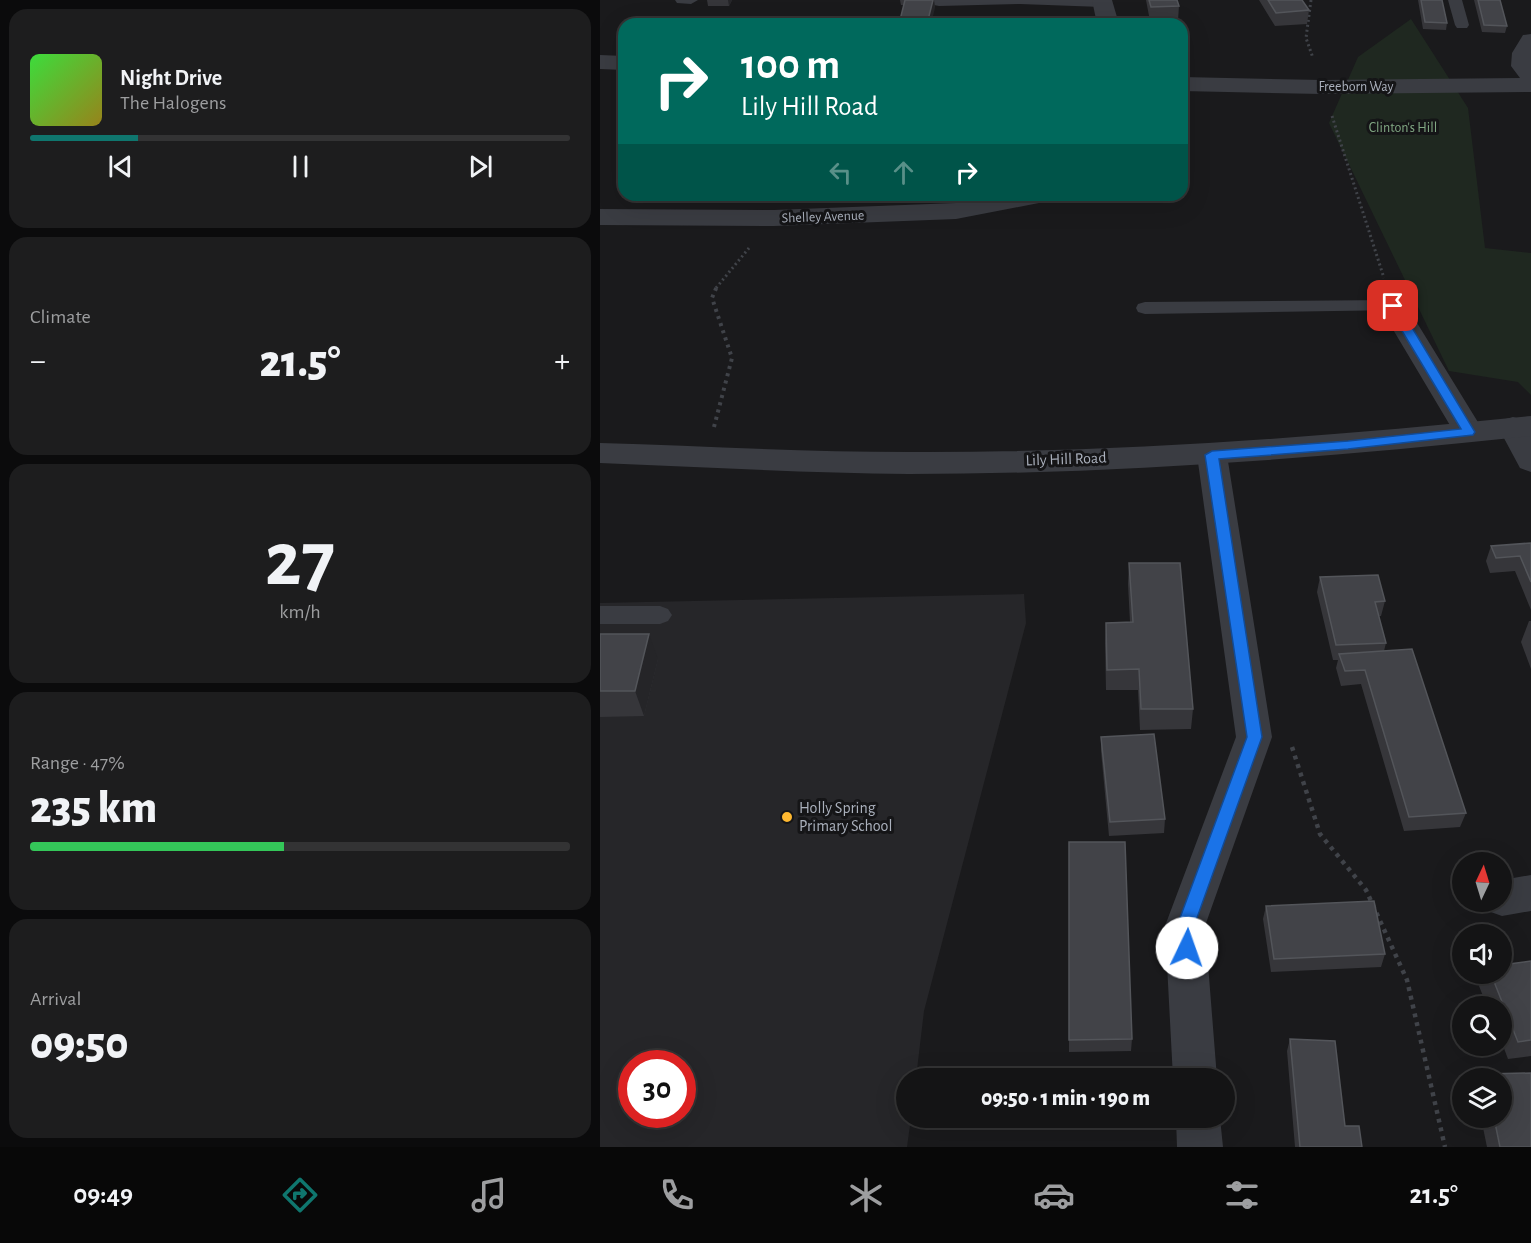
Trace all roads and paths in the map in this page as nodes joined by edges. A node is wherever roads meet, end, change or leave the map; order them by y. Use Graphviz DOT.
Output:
graph roads {
  1 [pos="682,0"];
  2 [pos="691,0"];
  3 [pos="940,0"];
  4 [pos="1311,0"];
  5 [pos="1455,0"];
  6 [pos="1102,1"];
  7 [pos="1106,18"];
  8 [pos="1462,25"];
  9 [pos="1531,40"];
  10 [pos="600,62"];
  11 [pos="618,63"];
  12 [pos="1531,77"];
  13 [pos="1188,84"];
  14 [pos="1531,85"];
  15 [pos="1322,87"];
  16 [pos="1013,201"];
  17 [pos="600,217"];
  18 [pos="774,218"];
  19 [pos="1393,306"];
  20 [pos="1144,308"];
  21 [pos="1522,427"];
  22 [pos="1469,432"];
  23 [pos="600,453"];
  24 [pos="1212,455"];
  25 [pos="705,458"];
  26 [pos="1531,461"];
  27 [pos="600,615"];
  28 [pos="660,615"];
  29 [pos="1251,716"];
  30 [pos="1531,893"];
  31 [pos="1512,896"];
  32 [pos="1194,1068"];
  33 [pos="1199,1128"];
  34 [pos="1200,1147"];
  35 [pos="1445,1147"];
  1 -- 2 [label="lane"];
  3 -- 6 [label="lane"];
  4 -- 15 [label="path"];
  5 -- 8 [label="lane"];
  6 -- 7 [label="street"];
  9 -- 12 [label="street"];
  10 -- 11 [label="street"];
  13 -- 15 [label="street, Freeborn Way"];
  14 -- 15 [label="street, Freeborn Way"];
  15 -- 19 [label="path"];
  16 -- 18 [label="street, Shelley Avenue"];
  17 -- 18 [label="street, Shelley Avenue"];
  18 -- 25 [label="path"];
  19 -- 20 [label="lane"];
  19 -- 22 [label="street"];
  21 -- 22 [label="street, Lily Hill Road"];
  21 -- 26 [label="street"];
  22 -- 24 [label="street, Lily Hill Road"];
  23 -- 25 [label="street, Lily Hill Road"];
  24 -- 25 [label="street, Lily Hill Road"];
  24 -- 29 [label="street"];
  27 -- 28 [label="lane"];
  29 -- 32 [label="street"];
  29 -- 35 [label="path"];
  30 -- 31 [label="street"];
  33 -- 34 [label="street"];
}
